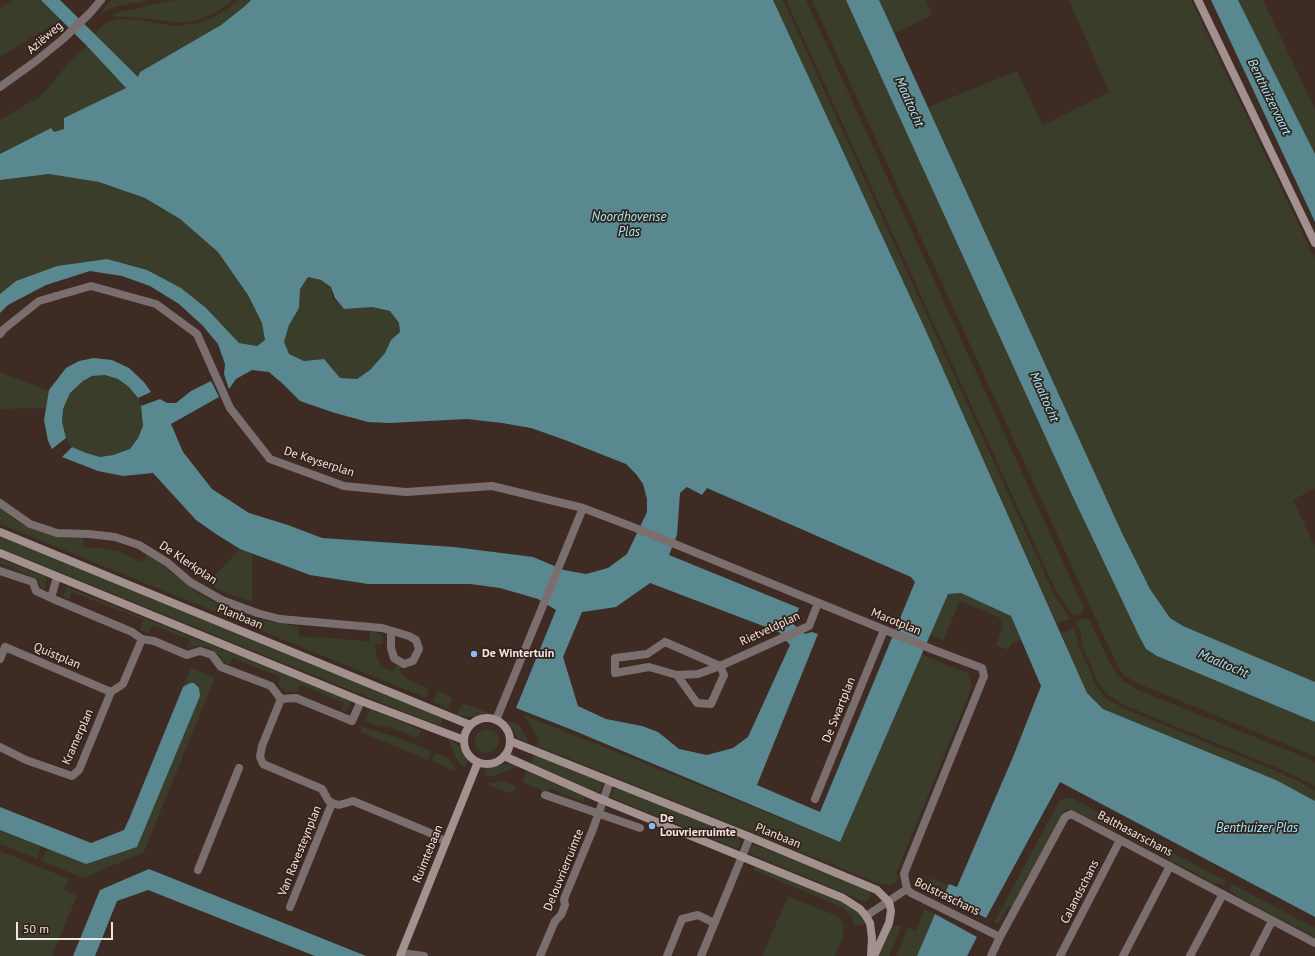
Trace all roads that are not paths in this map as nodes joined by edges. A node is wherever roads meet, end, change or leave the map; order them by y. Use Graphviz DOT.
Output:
graph roads {
  1 [pos="101,0"];
  2 [pos="1198,0"];
  3 [pos="0,87"];
  4 [pos="1315,243"];
  5 [pos="0,334"];
  6 [pos="0,504"];
  7 [pos="583,508"];
  8 [pos="0,532"];
  9 [pos="0,553"];
  10 [pos="0,571"];
  11 [pos="57,577"];
  12 [pos="51,598"];
  13 [pos="818,603"];
  14 [pos="391,631"];
  15 [pos="886,631"];
  16 [pos="142,639"];
  17 [pos="647,654"];
  18 [pos="0,659"];
  19 [pos="649,666"];
  20 [pos="720,666"];
  21 [pos="677,675"];
  22 [pos="111,692"];
  23 [pos="281,699"];
  24 [pos="361,701"];
  25 [pos="496,720"];
  26 [pos="470,725"];
  27 [pos="464,740"];
  28 [pos="510,741"];
  29 [pos="0,747"];
  30 [pos="504,756"];
  31 [pos="478,762"];
  32 [pos="239,768"];
  33 [pos="610,781"];
  34 [pos="545,795"];
  35 [pos="815,799"];
  36 [pos="603,800"];
  37 [pos="332,802"];
  38 [pos="598,813"];
  39 [pos="640,828"];
  40 [pos="750,837"];
  41 [pos="1120,840"];
  42 [pos="446,842"];
  43 [pos="742,857"];
  44 [pos="1170,866"];
  45 [pos="198,870"];
  46 [pos="907,889"];
  47 [pos="1223,894"];
  48 [pos="889,902"];
  49 [pos="290,908"];
  50 [pos="866,916"];
  51 [pos="1272,921"];
  52 [pos="714,923"];
  53 [pos="1000,937"];
  54 [pos="1315,943"];
  55 [pos="401,955"];
  56 [pos="424,956"];
  57 [pos="540,956"];
  58 [pos="667,956"];
  59 [pos="701,956"];
  60 [pos="872,956"];
  61 [pos="991,956"];
  62 [pos="1060,956"];
  63 [pos="1123,956"];
  64 [pos="1190,956"];
  65 [pos="1254,956"];
  1 -- 3 [label="street, Aziëweg"];
  2 -- 4 [label="street"];
  5 -- 7 [label="street, De Keyserplan"];
  6 -- 14 [label="street, De Klerkplan"];
  7 -- 13 [label="street, Marotplan"];
  7 -- 25 [label="street"];
  8 -- 26 [label="street, Planbaan"];
  9 -- 11 [label="street"];
  10 -- 12 [label="street"];
  11 -- 12 [label="street"];
  11 -- 24 [label="street"];
  12 -- 16 [label="street"];
  13 -- 15 [label="street, Marotplan"];
  13 -- 20 [label="street, Rietveldplan"];
  15 -- 35 [label="street, De Swartplan"];
  15 -- 46 [label="street, Marotplan"];
  16 -- 22 [label="street, Kramerplan"];
  16 -- 23 [label="street"];
  17 -- 19 [label="street"];
  17 -- 19 [label="street, Rietveldplan"];
  17 -- 20 [label="street, Rietveldplan"];
  18 -- 22 [label="street, Quistplan"];
  19 -- 21 [label="street, Rietveldplan"];
  20 -- 21 [label="street, Rietveldplan"];
  20 -- 21 [label="street"];
  22 -- 29 [label="street, Kramerplan"];
  23 -- 24 [label="street"];
  23 -- 37 [label="street, Van Ravesteynplan"];
  24 -- 27 [label="street"];
  25 -- 26 [label="street"];
  25 -- 28 [label="street"];
  26 -- 27 [label="street"];
  27 -- 31 [label="street"];
  28 -- 30 [label="street"];
  28 -- 33 [label="street, Planbaan"];
  30 -- 31 [label="street"];
  30 -- 36 [label="street"];
  31 -- 42 [label="street, Ruimtebaan"];
  32 -- 45 [label="street"];
  33 -- 36 [label="street, Delouvrierruimte"];
  33 -- 40 [label="street, Planbaan"];
  34 -- 38 [label="street"];
  36 -- 38 [label="street, Delouvrierruimte"];
  36 -- 43 [label="street"];
  37 -- 42 [label="street, Van Ravesteynplan"];
  37 -- 49 [label="street, Van Ravesteynplan"];
  38 -- 39 [label="street"];
  38 -- 57 [label="street, Delouvrierruimte"];
  40 -- 43 [label="street"];
  40 -- 48 [label="street, Planbaan"];
  41 -- 44 [label="street, Balthasarschans"];
  41 -- 53 [label="street, Balthasarschans"];
  41 -- 62 [label="street, Calandschans"];
  42 -- 55 [label="street, Ruimtebaan"];
  43 -- 50 [label="street"];
  43 -- 52 [label="street"];
  44 -- 47 [label="street, Balthasarschans"];
  44 -- 63 [label="street"];
  46 -- 48 [label="street, Bolstraschans"];
  46 -- 53 [label="street, Bolstraschans"];
  47 -- 51 [label="street, Balthasarschans"];
  47 -- 64 [label="street"];
  48 -- 50 [label="street, Bolstraschans"];
  48 -- 60 [label="street"];
  50 -- 60 [label="street"];
  51 -- 54 [label="street, Balthasarschans"];
  51 -- 65 [label="street"];
  52 -- 58 [label="street"];
  52 -- 59 [label="street"];
  53 -- 61 [label="street"];
  55 -- 56 [label="street"];
}
